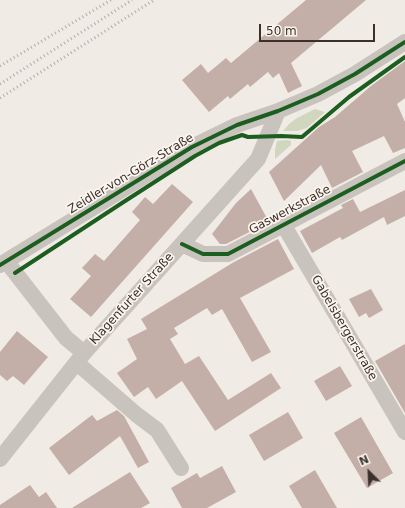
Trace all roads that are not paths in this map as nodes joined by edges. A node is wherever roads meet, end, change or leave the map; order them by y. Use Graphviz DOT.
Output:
graph roads {
  1 [pos="405,42"];
  2 [pos="278,112"];
  3 [pos="405,162"];
  4 [pos="283,224"];
  5 [pos="182,244"];
  6 [pos="3,263"];
  7 [pos="80,358"];
  8 [pos="405,432"];
  9 [pos="0,458"];
  10 [pos="181,468"];
  1 -- 2 [label="street"];
  2 -- 5 [label="street, Klagenfurter Straße"];
  2 -- 6 [label="street, Zeidler-von-Görz-Straße"];
  3 -- 4 [label="street, Gaswerkstraße"];
  4 -- 5 [label="street, Gaswerkstraße"];
  4 -- 8 [label="street, Gabelsbergerstraße"];
  5 -- 7 [label="street, Klagenfurter Straße"];
  6 -- 7 [label="street, Klagenfurter Straße"];
  7 -- 9 [label="street, Klagenfurter Straße"];
  7 -- 10 [label="street"];
}
